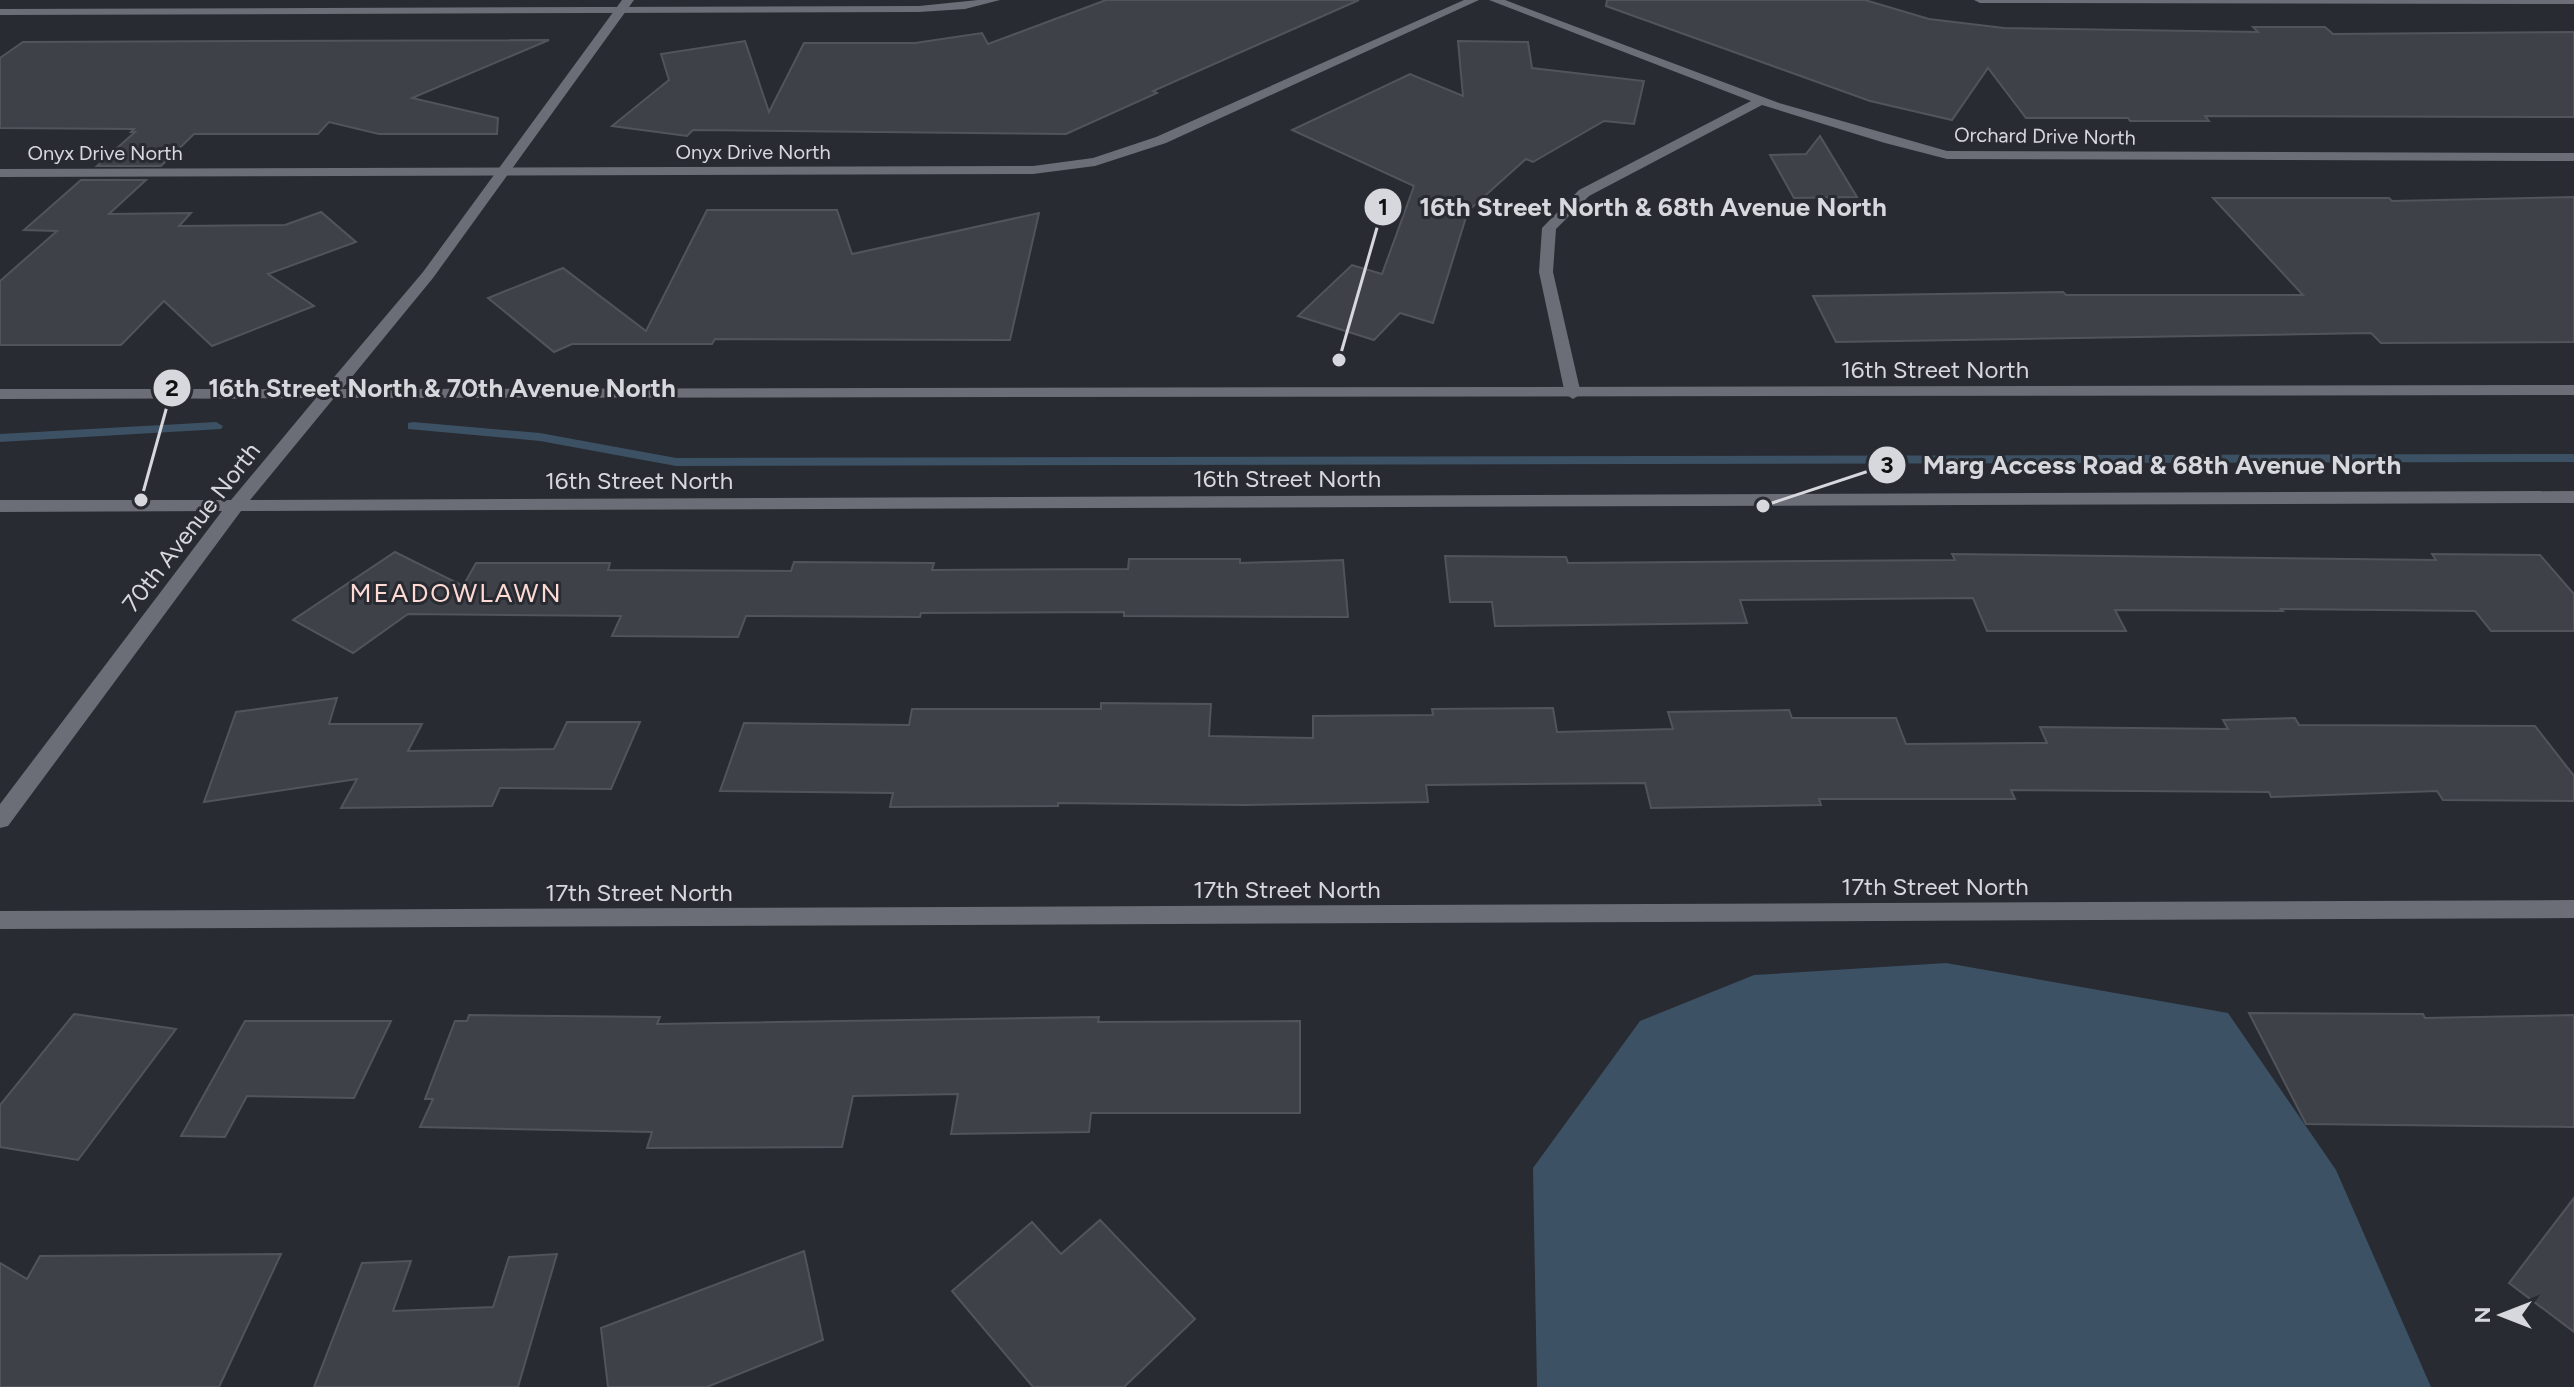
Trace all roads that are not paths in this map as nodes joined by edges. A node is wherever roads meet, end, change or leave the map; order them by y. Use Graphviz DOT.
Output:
graph roads {
  1 [pos="994,0"];
  2 [pos="1473,0"];
  3 [pos="1495,0"];
  4 [pos="1980,0"];
  5 [pos="2574,1"];
  6 [pos="624,6"];
  7 [pos="0,12"];
  8 [pos="1762,100"];
  9 [pos="2574,157"];
  10 [pos="503,172"];
  11 [pos="0,173"];
  12 [pos="2574,390"];
  13 [pos="328,393"];
  14 [pos="0,394"];
  15 [pos="1573,394"];
  16 [pos="2574,497"];
  17 [pos="0,506"];
  18 [pos="235,506"];
  19 [pos="0,820"];
  20 [pos="2574,909"];
  21 [pos="0,920"];
  1 -- 6 [label="street"];
  2 -- 10 [label="street, Onyx Drive North"];
  3 -- 8 [label="street, Orchard Drive North"];
  4 -- 5 [label="street"];
  6 -- 7 [label="street"];
  6 -- 10 [label="street, 70th Avenue North"];
  8 -- 9 [label="street, Orchard Drive North"];
  8 -- 15 [label="street"];
  10 -- 11 [label="street, Onyx Drive North"];
  10 -- 13 [label="street, 70th Avenue North"];
  12 -- 15 [label="street, 16th Street North"];
  13 -- 14 [label="street, 16th Street North"];
  13 -- 15 [label="street, 16th Street North"];
  13 -- 18 [label="street, 70th Avenue North"];
  16 -- 18 [label="street, 16th Street North"];
  17 -- 18 [label="street, 16th Street North"];
  18 -- 19 [label="street, 70th Avenue North"];
  20 -- 21 [label="street, 17th Street North"];
}
